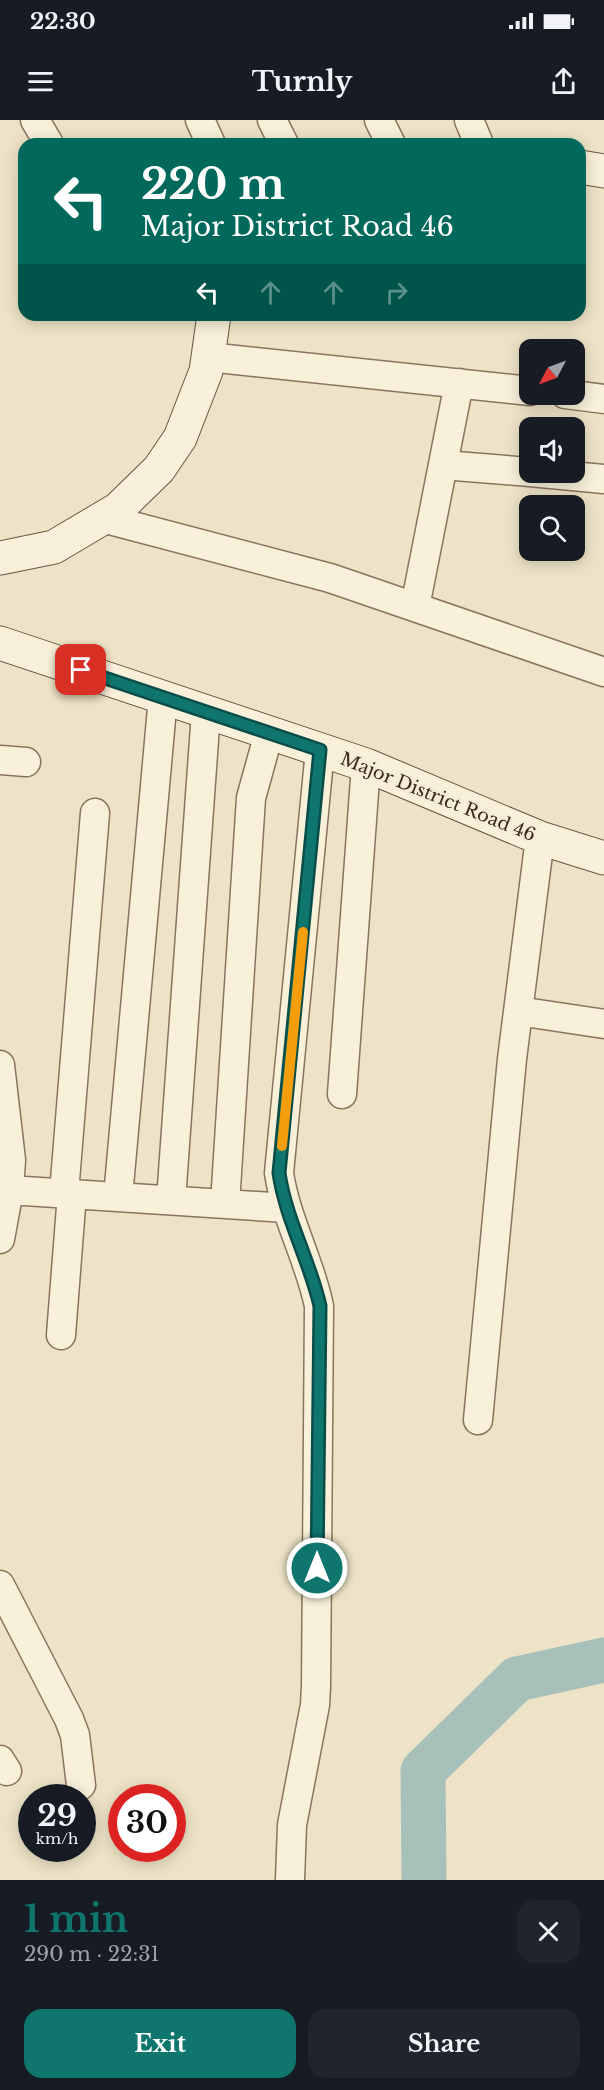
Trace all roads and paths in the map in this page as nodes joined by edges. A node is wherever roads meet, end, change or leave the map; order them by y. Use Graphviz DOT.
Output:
graph roads {
  1 [pos="35,120"];
  2 [pos="200,120"];
  3 [pos="272,120"];
  4 [pos="379,120"];
  5 [pos="469,120"];
  6 [pos="46,138"];
  7 [pos="208,138"];
  8 [pos="281,138"];
  9 [pos="388,138"];
  10 [pos="476,138"];
  11 [pos="213,321"];
  12 [pos="208,357"];
  13 [pos="459,384"];
  14 [pos="519,390"];
  15 [pos="585,397"];
  16 [pos="604,399"];
  17 [pos="443,465"];
  18 [pos="519,471"];
  19 [pos="585,477"];
  20 [pos="604,479"];
  21 [pos="102,518"];
  22 [pos="0,558"];
  23 [pos="415,607"];
  24 [pos="0,643"];
  25 [pos="604,672"];
  26 [pos="163,697"];
  27 [pos="206,712"];
  28 [pos="269,733"];
  29 [pos="320,750"];
  30 [pos="366,765"];
  31 [pos="95,813"];
  32 [pos="551,842"];
  33 [pos="599,857"];
  34 [pos="518,1011"];
  35 [pos="604,1024"];
  36 [pos="0,1065"];
  37 [pos="342,1094"];
  38 [pos="9,1190"];
  39 [pos="68,1194"];
  40 [pos="117,1197"];
  41 [pos="171,1200"];
  42 [pos="225,1204"];
  43 [pos="287,1208"];
  44 [pos="0,1239"];
  45 [pos="61,1335"];
  46 [pos="477,1420"];
  47 [pos="1,1588"];
  48 [pos="81,1784"];
  49 [pos="290,1880"];
  1 -- 6 [label="street"];
  2 -- 7 [label="street"];
  3 -- 8 [label="street"];
  4 -- 9 [label="street"];
  5 -- 10 [label="street"];
  11 -- 12 [label="main road"];
  12 -- 13 [label="street"];
  12 -- 21 [label="main road"];
  13 -- 14 [label="street"];
  13 -- 17 [label="street"];
  15 -- 16 [label="street"];
  17 -- 18 [label="street"];
  17 -- 23 [label="street"];
  19 -- 20 [label="street"];
  21 -- 22 [label="main road"];
  21 -- 23 [label="street"];
  23 -- 25 [label="street"];
  24 -- 26 [label="main road, Major District Road 46"];
  26 -- 27 [label="main road, Major District Road 46"];
  26 -- 40 [label="street"];
  27 -- 28 [label="main road, Major District Road 46"];
  27 -- 41 [label="street"];
  28 -- 29 [label="main road, Major District Road 46"];
  28 -- 42 [label="street"];
  29 -- 30 [label="main road, Major District Road 46"];
  29 -- 43 [label="street"];
  30 -- 32 [label="main road, Major District Road 46"];
  30 -- 37 [label="street"];
  31 -- 39 [label="street"];
  32 -- 33 [label="main road, Major District Road 46"];
  32 -- 34 [label="street"];
  34 -- 35 [label="street"];
  34 -- 46 [label="street"];
  36 -- 38 [label="street"];
  38 -- 39 [label="street"];
  38 -- 44 [label="street"];
  39 -- 40 [label="street"];
  39 -- 45 [label="street"];
  40 -- 41 [label="street"];
  41 -- 42 [label="street"];
  42 -- 43 [label="street"];
  43 -- 49 [label="street"];
  47 -- 48 [label="street"];
}
